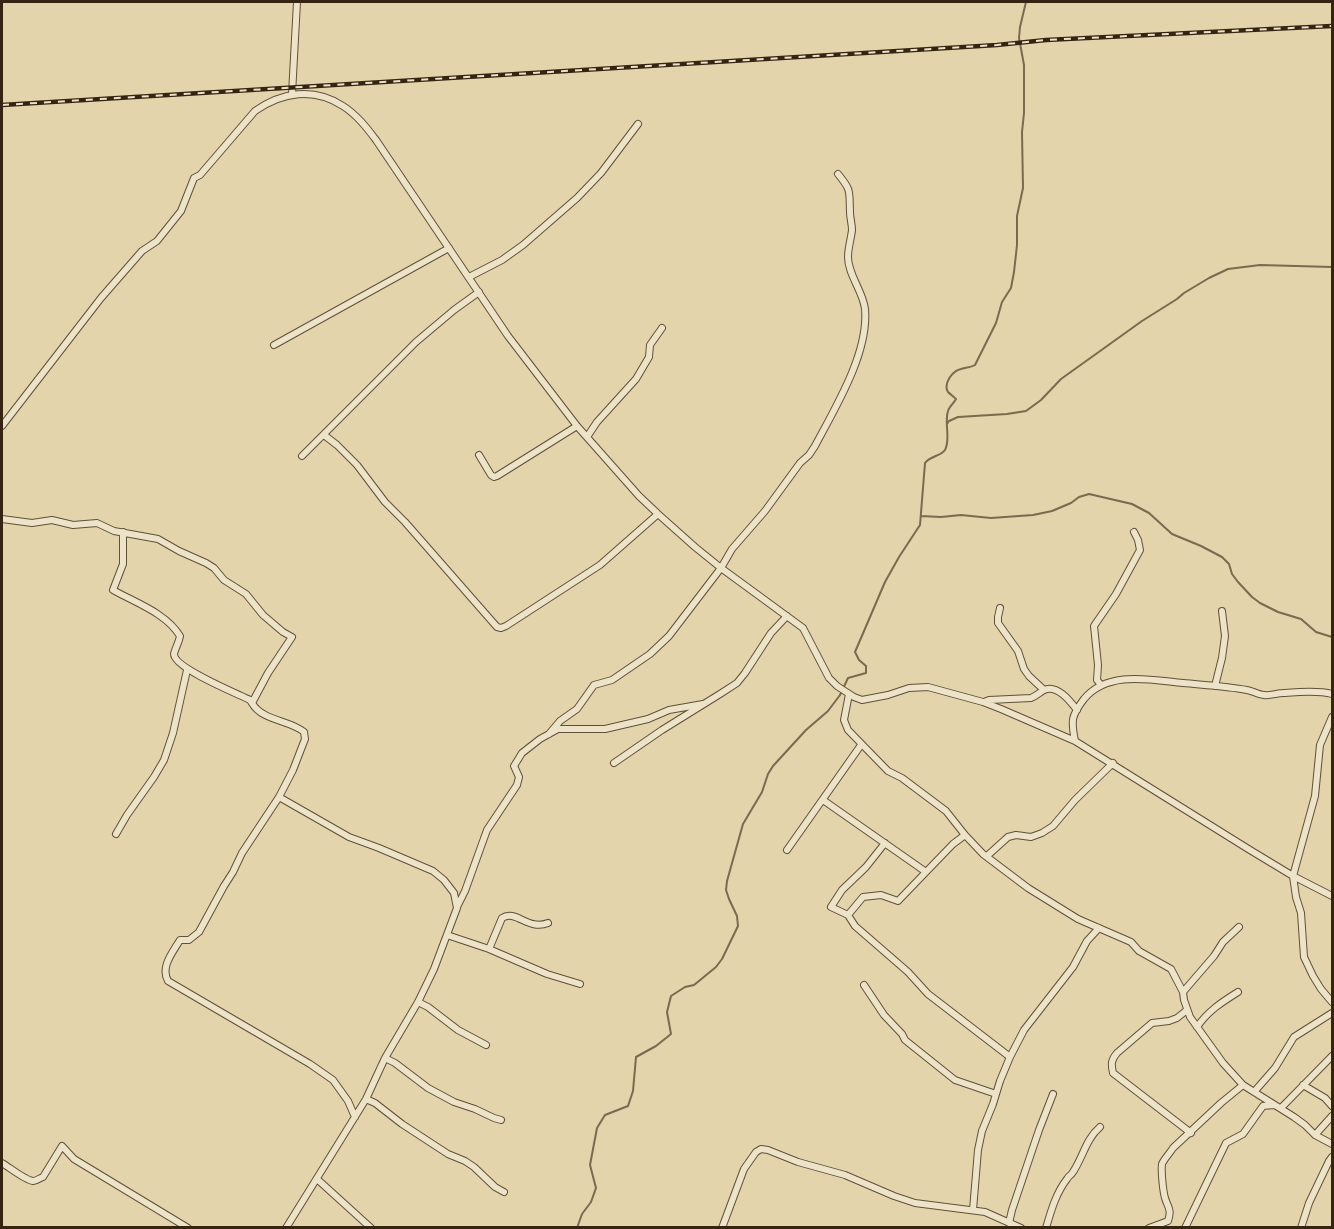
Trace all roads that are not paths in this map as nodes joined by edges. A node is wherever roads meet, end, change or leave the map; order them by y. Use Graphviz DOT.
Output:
graph roads {
  1 [pos="297,2"];
  2 [pos="292,94"];
  3 [pos="638,124"];
  4 [pos="838,174"];
  5 [pos="449,248"];
  6 [pos="469,277"];
  7 [pos="479,292"];
  8 [pos="662,328"];
  9 [pos="274,345"];
  10 [pos="2,426"];
  11 [pos="577,426"];
  12 [pos="324,435"];
  13 [pos="587,437"];
  14 [pos="479,455"];
  15 [pos="302,456"];
  16 [pos="658,514"];
  17 [pos="2,519"];
  18 [pos="123,532"];
  19 [pos="1134,532"];
  20 [pos="721,568"];
  21 [pos="1000,608"];
  22 [pos="1222,611"];
  23 [pos="787,616"];
  24 [pos="187,670"];
  25 [pos="1101,685"];
  26 [pos="1215,686"];
  27 [pos="1044,690"];
  28 [pos="846,692"];
  29 [pos="1332,694"];
  30 [pos="983,702"];
  31 [pos="252,703"];
  32 [pos="703,704"];
  33 [pos="1077,710"];
  34 [pos="1332,717"];
  35 [pos="549,734"];
  36 [pos="1076,741"];
  37 [pos="861,745"];
  38 [pos="614,763"];
  39 [pos="1113,763"];
  40 [pos="279,797"];
  41 [pos="823,800"];
  42 [pos="116,834"];
  43 [pos="965,835"];
  44 [pos="885,843"];
  45 [pos="787,850"];
  46 [pos="987,856"];
  47 [pos="926,872"];
  48 [pos="1293,876"];
  49 [pos="1332,896"];
  50 [pos="457,908"];
  51 [pos="848,915"];
  52 [pos="548,923"];
  53 [pos="1239,927"];
  54 [pos="1100,928"];
  55 [pos="447,935"];
  56 [pos="489,949"];
  57 [pos="580,984"];
  58 [pos="864,985"];
  59 [pos="1183,992"];
  60 [pos="1238,992"];
  61 [pos="418,1002"];
  62 [pos="1332,1002"];
  63 [pos="1187,1010"];
  64 [pos="1332,1013"];
  65 [pos="1197,1027"];
  66 [pos="486,1045"];
  67 [pos="1332,1056"];
  68 [pos="1010,1057"];
  69 [pos="385,1058"];
  70 [pos="1243,1085"];
  71 [pos="1304,1085"];
  72 [pos="1254,1092"];
  73 [pos="996,1094"];
  74 [pos="1053,1094"];
  75 [pos="366,1099"];
  76 [pos="1278,1106"];
  77 [pos="1332,1106"];
  78 [pos="1332,1116"];
  79 [pos="355,1117"];
  80 [pos="501,1120"];
  81 [pos="1100,1127"];
  82 [pos="1191,1133"];
  83 [pos="1315,1135"];
  84 [pos="1332,1144"];
  85 [pos="1332,1157"];
  86 [pos="2,1163"];
  87 [pos="316,1179"];
  88 [pos="504,1192"];
  89 [pos="973,1210"];
  90 [pos="1009,1223"];
  91 [pos="188,1227"];
  92 [pos="286,1227"];
  93 [pos="371,1227"];
  94 [pos="722,1227"];
  95 [pos="1020,1227"];
  96 [pos="1046,1227"];
  97 [pos="1149,1227"];
  98 [pos="1185,1227"];
  99 [pos="1301,1227"];
  1 -- 2 [label="street"];
  2 -- 5 [label="street"];
  2 -- 10 [label="street"];
  3 -- 6 [label="street"];
  4 -- 20 [label="street"];
  5 -- 6 [label="street"];
  5 -- 9 [label="street"];
  6 -- 7 [label="street"];
  7 -- 11 [label="street"];
  7 -- 12 [label="street"];
  8 -- 13 [label="street"];
  11 -- 13 [label="street"];
  11 -- 14 [label="street"];
  12 -- 15 [label="street"];
  12 -- 16 [label="street"];
  13 -- 16 [label="street"];
  16 -- 20 [label="street"];
  17 -- 18 [label="street"];
  18 -- 24 [label="street"];
  18 -- 31 [label="street"];
  19 -- 25 [label="street"];
  20 -- 23 [label="street"];
  20 -- 35 [label="street"];
  21 -- 27 [label="street"];
  22 -- 26 [label="street"];
  23 -- 28 [label="street"];
  23 -- 32 [label="street"];
  24 -- 31 [label="street"];
  24 -- 42 [label="street"];
  25 -- 26 [label="street"];
  25 -- 33 [label="street"];
  26 -- 29 [label="street"];
  27 -- 30 [label="street"];
  27 -- 33 [label="street"];
  28 -- 30 [label="street"];
  28 -- 37 [label="street"];
  30 -- 36 [label="street"];
  31 -- 40 [label="street"];
  32 -- 35 [label="street"];
  32 -- 38 [label="street"];
  33 -- 36 [label="street"];
  34 -- 48 [label="street"];
  35 -- 50 [label="street"];
  36 -- 39 [label="street"];
  37 -- 41 [label="street"];
  37 -- 43 [label="street"];
  39 -- 46 [label="street"];
  39 -- 48 [label="street"];
  40 -- 50 [label="street"];
  40 -- 79 [label="street"];
  41 -- 44 [label="street"];
  41 -- 45 [label="street"];
  43 -- 46 [label="street"];
  43 -- 47 [label="street"];
  44 -- 47 [label="street"];
  44 -- 51 [label="street"];
  46 -- 54 [label="street"];
  47 -- 51 [label="street"];
  48 -- 49 [label="street"];
  48 -- 62 [label="street"];
  50 -- 55 [label="street"];
  51 -- 68 [label="street"];
  52 -- 56 [label="street"];
  53 -- 59 [label="street"];
  54 -- 59 [label="street"];
  54 -- 68 [label="street"];
  55 -- 56 [label="street"];
  55 -- 61 [label="street"];
  56 -- 57 [label="street"];
  58 -- 73 [label="street"];
  59 -- 63 [label="street"];
  60 -- 65 [label="street"];
  61 -- 66 [label="street"];
  61 -- 69 [label="street"];
  63 -- 65 [label="street"];
  63 -- 82 [label="street"];
  64 -- 72 [label="street"];
  65 -- 70 [label="street"];
  67 -- 71 [label="street"];
  68 -- 73 [label="street"];
  69 -- 75 [label="street"];
  69 -- 80 [label="street"];
  70 -- 72 [label="street"];
  70 -- 82 [label="street"];
  71 -- 76 [label="street"];
  71 -- 77 [label="street"];
  72 -- 76 [label="street"];
  73 -- 89 [label="street"];
  74 -- 90 [label="street"];
  75 -- 79 [label="street"];
  75 -- 88 [label="street"];
  76 -- 83 [label="street"];
  76 -- 98 [label="street"];
  78 -- 83 [label="street"];
  79 -- 87 [label="street"];
  81 -- 96 [label="street"];
  82 -- 97 [label="street"];
  83 -- 84 [label="street"];
  85 -- 99 [label="street"];
  86 -- 91 [label="street"];
  87 -- 92 [label="street"];
  87 -- 93 [label="street"];
  89 -- 90 [label="street"];
  89 -- 94 [label="street"];
  90 -- 95 [label="street"];
}
